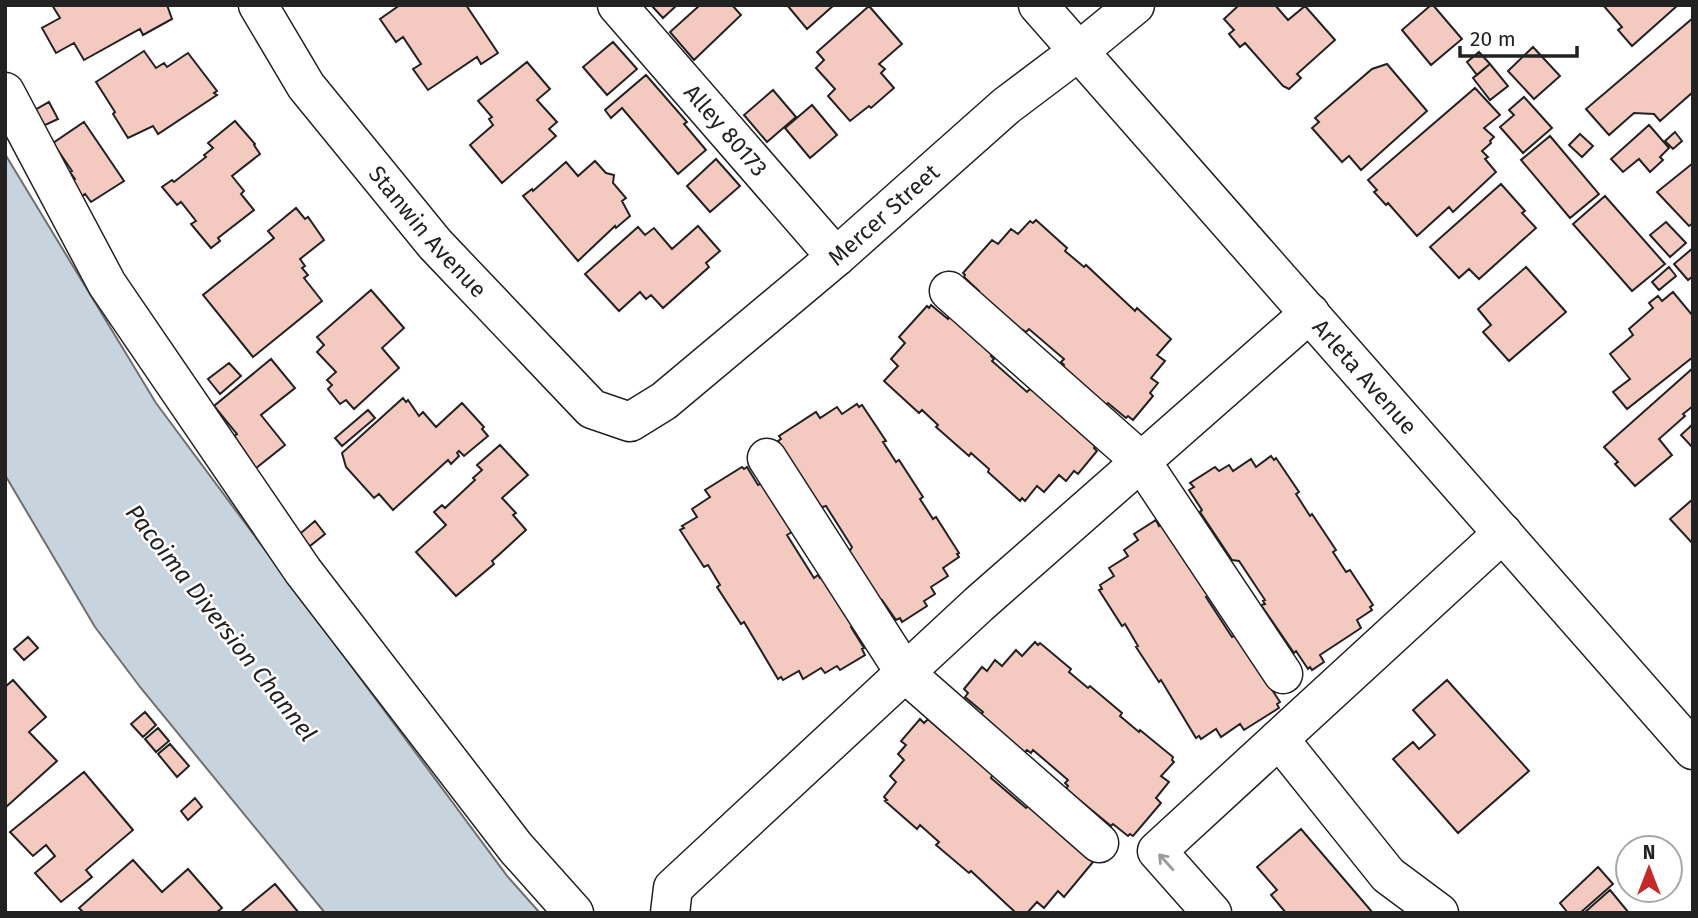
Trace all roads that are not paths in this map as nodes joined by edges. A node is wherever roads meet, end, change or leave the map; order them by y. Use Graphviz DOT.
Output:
graph roads {
  1 [pos="258,5"];
  2 [pos="617,5"];
  3 [pos="1038,5"];
  4 [pos="1135,5"];
  5 [pos="1079,51"];
  6 [pos="5,92"];
  7 [pos="836,257"];
  8 [pos="949,291"];
  9 [pos="1310,313"];
  10 [pos="630,422"];
  11 [pos="768,458"];
  12 [pos="1141,461"];
  13 [pos="1503,533"];
  14 [pos="905,673"];
  15 [pos="1283,674"];
  16 [pos="1279,739"];
  17 [pos="1693,750"];
  18 [pos="1099,843"];
  19 [pos="574,913"];
  20 [pos="670,913"];
  21 [pos="1212,913"];
  22 [pos="1440,913"];
  1 -- 10 [label="street, Stanwin Avenue"];
  2 -- 7 [label="street, Alley 80173"];
  3 -- 5 [label="street, Arleta Avenue"];
  4 -- 5 [label="street, Mercer Street"];
  5 -- 7 [label="street, Mercer Street"];
  5 -- 9 [label="street, Arleta Avenue"];
  6 -- 19 [label="street"];
  7 -- 10 [label="street, Mercer Street"];
  8 -- 12 [label="street"];
  9 -- 12 [label="street"];
  9 -- 13 [label="street, Arleta Avenue"];
  11 -- 14 [label="street"];
  12 -- 14 [label="street"];
  12 -- 15 [label="street"];
  13 -- 16 [label="street"];
  13 -- 17 [label="street, Arleta Avenue"];
  14 -- 18 [label="street"];
  14 -- 20 [label="street"];
  21 -- 16 [label="street, one-way"];
  16 -- 22 [label="street"];
}
